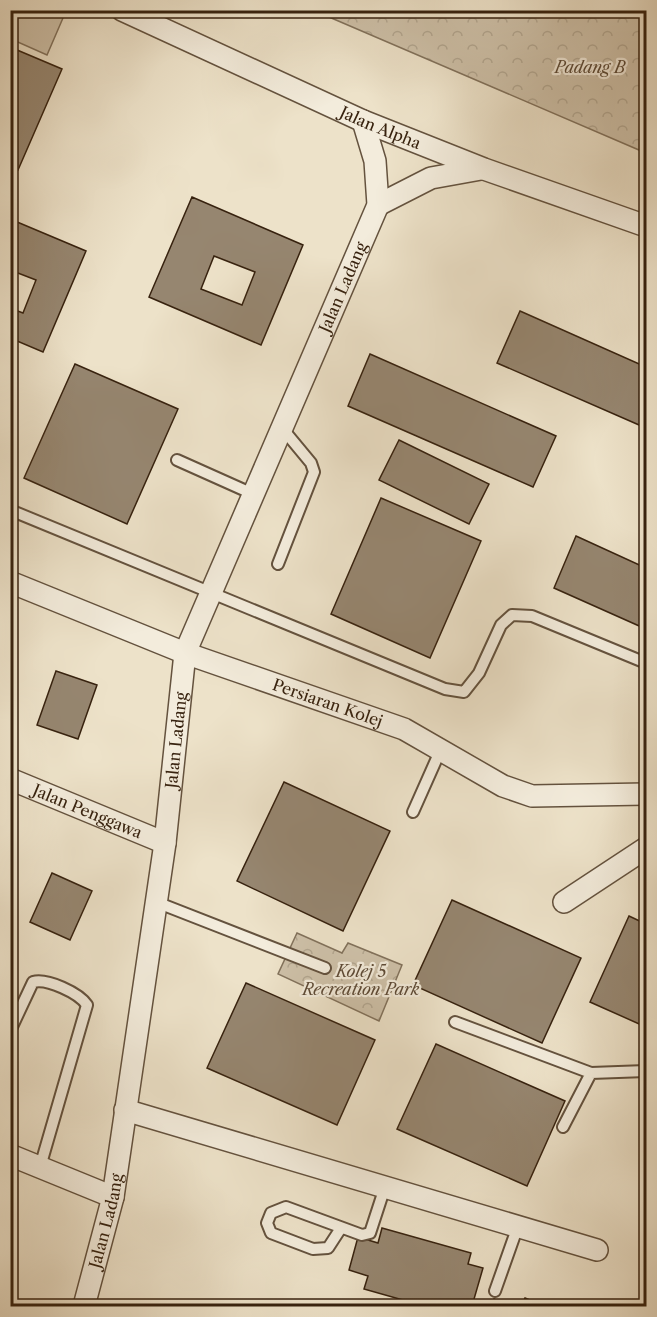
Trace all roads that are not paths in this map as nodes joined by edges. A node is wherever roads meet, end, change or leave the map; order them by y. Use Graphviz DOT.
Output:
graph roads {
  1 [pos="122,10"];
  2 [pos="363,121"];
  3 [pos="484,169"];
  4 [pos="378,205"];
  5 [pos="646,226"];
  6 [pos="282,428"];
  7 [pos="177,460"];
  8 [pos="253,494"];
  9 [pos="10,510"];
  10 [pos="278,564"];
  11 [pos="10,582"];
  12 [pos="210,594"];
  13 [pos="185,653"];
  14 [pos="646,663"];
  15 [pos="441,749"];
  16 [pos="10,779"];
  17 [pos="646,794"];
  18 [pos="412,812"];
  19 [pos="165,843"];
  20 [pos="646,848"];
  21 [pos="156,902"];
  22 [pos="564,902"];
  23 [pos="326,968"];
  24 [pos="455,1022"];
  25 [pos="10,1030"];
  26 [pos="646,1071"];
  27 [pos="591,1073"];
  28 [pos="125,1110"];
  29 [pos="563,1127"];
  30 [pos="10,1155"];
  31 [pos="40,1167"];
  32 [pos="385,1187"];
  33 [pos="112,1197"];
  34 [pos="518,1226"];
  35 [pos="341,1228"];
  36 [pos="597,1250"];
  37 [pos="495,1291"];
  38 [pos="84,1306"];
  1 -- 2 [label="street, Jalan Alpha"];
  2 -- 3 [label="street, Jalan Alpha"];
  2 -- 4 [label="street, Jalan Ladang"];
  3 -- 4 [label="street"];
  3 -- 5 [label="street, Jalan Alpha"];
  4 -- 6 [label="street, Jalan Ladang"];
  6 -- 8 [label="street, Jalan Ladang"];
  6 -- 10 [label="lane"];
  7 -- 8 [label="lane"];
  8 -- 12 [label="street, Jalan Ladang"];
  9 -- 12 [label="lane"];
  11 -- 13 [label="street, Persiaran Kolej"];
  12 -- 13 [label="street, Jalan Ladang"];
  12 -- 14 [label="lane"];
  13 -- 15 [label="street, Persiaran Kolej"];
  13 -- 19 [label="street, Jalan Ladang"];
  15 -- 17 [label="street, Persiaran Kolej"];
  15 -- 18 [label="lane"];
  16 -- 19 [label="street, Jalan Penggawa"];
  19 -- 21 [label="street, Jalan Ladang"];
  20 -- 22 [label="street"];
  21 -- 23 [label="lane"];
  21 -- 28 [label="street, Jalan Ladang"];
  24 -- 27 [label="lane"];
  25 -- 31 [label="lane"];
  26 -- 27 [label="lane"];
  27 -- 29 [label="lane"];
  28 -- 32 [label="street"];
  28 -- 33 [label="street, Jalan Ladang"];
  30 -- 31 [label="street"];
  31 -- 33 [label="street"];
  32 -- 34 [label="street"];
  32 -- 35 [label="lane"];
  33 -- 38 [label="street, Jalan Ladang"];
  34 -- 36 [label="street"];
  34 -- 37 [label="lane"];
  35 -- 35 [label="lane"];
}
